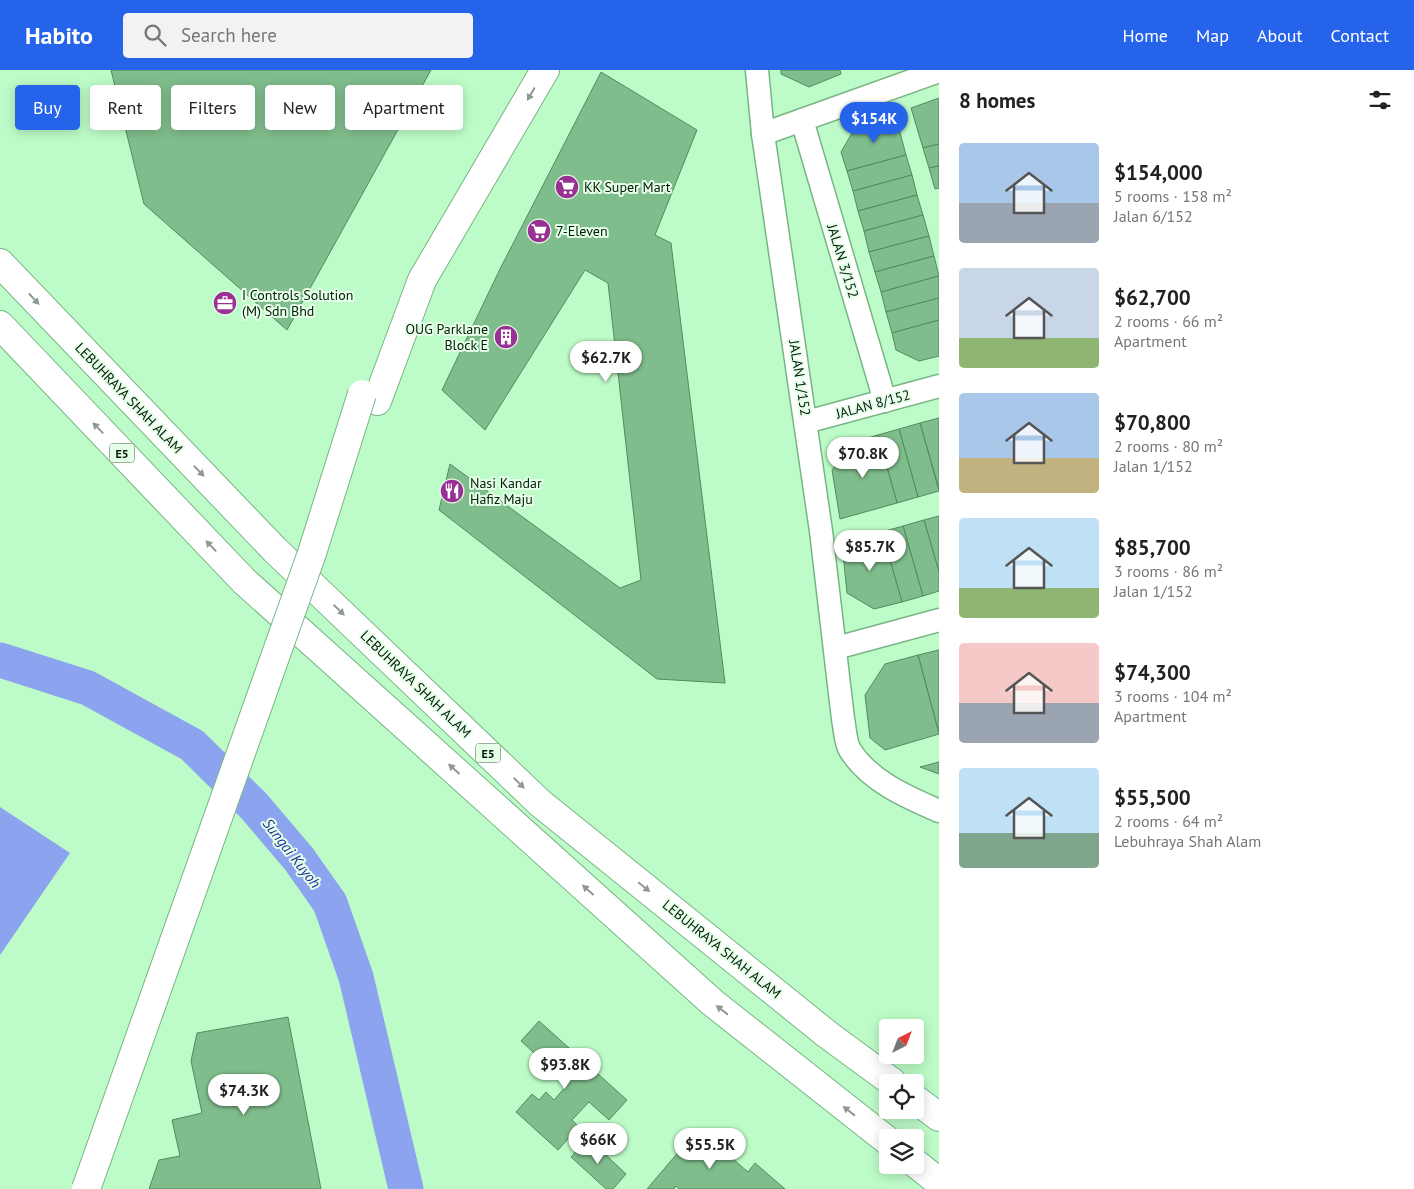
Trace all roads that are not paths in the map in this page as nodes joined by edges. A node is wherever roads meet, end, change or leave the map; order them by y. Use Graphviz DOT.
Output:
graph roads {
  1 [pos="525,70"];
  2 [pos="545,70"];
  3 [pos="757,70"];
  4 [pos="939,71"];
  5 [pos="510,113"];
  6 [pos="802,120"];
  7 [pos="763,134"];
  8 [pos="0,263"];
  9 [pos="0,325"];
  10 [pos="939,386"];
  11 [pos="369,397"];
  12 [pos="884,401"];
  13 [pos="806,422"];
  14 [pos="939,620"];
  15 [pos="836,648"];
  16 [pos="939,811"];
  17 [pos="881,1074"];
  18 [pos="924,1106"];
  19 [pos="939,1117"];
  20 [pos="879,1134"];
  21 [pos="924,1170"];
  22 [pos="939,1182"];
  23 [pos="86,1189"];
  24 [pos="100,1189"];
  1 -- 5 [label="main road"];
  2 -- 5 [label="main road, one-way"];
  3 -- 7 [label="street, JALAN 1/152"];
  4 -- 6 [label="street"];
  5 -- 11 [label="main road"];
  6 -- 7 [label="street"];
  6 -- 12 [label="street, JALAN 3/152"];
  7 -- 13 [label="street, JALAN 1/152"];
  8 -- 17 [label="main road, LEBUHRAYA SHAH ALAM / E5, one-way"];
  20 -- 9 [label="main road, E5, one-way"];
  10 -- 12 [label="street, JALAN 8/152"];
  11 -- 23 [label="main road, bridge"];
  11 -- 24 [label="main road"];
  12 -- 13 [label="street, JALAN 8/152"];
  13 -- 15 [label="street, JALAN 1/152"];
  14 -- 15 [label="street"];
  15 -- 16 [label="street, JALAN 1/152"];
  18 -- 19 [label="main road"];
  21 -- 22 [label="main road"];
}
